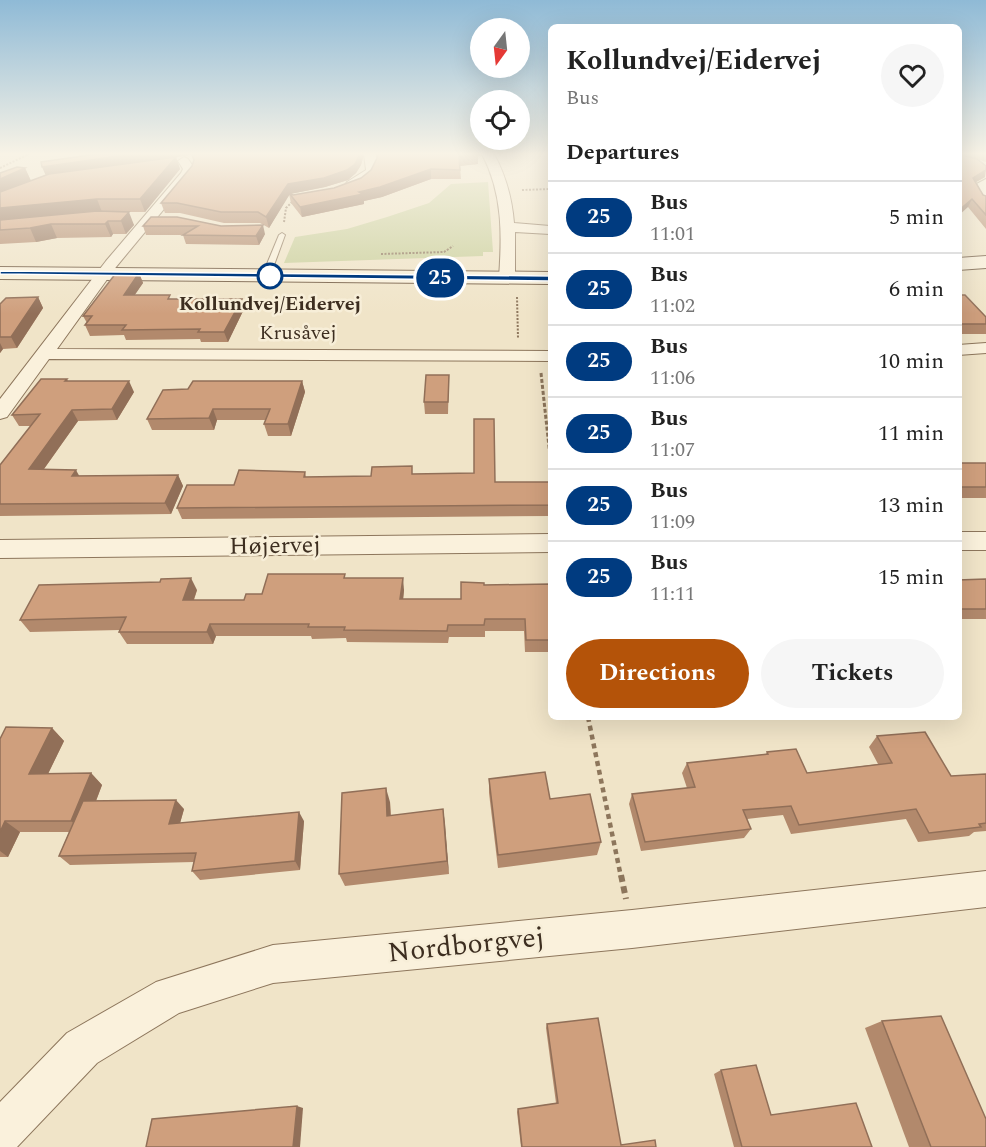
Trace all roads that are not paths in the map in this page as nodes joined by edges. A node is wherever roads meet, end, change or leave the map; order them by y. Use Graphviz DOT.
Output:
graph roads {
  1 [pos="153,208"];
  2 [pos="505,208"];
  3 [pos="142,219"];
  4 [pos="169,219"];
  5 [pos="506,227"];
  6 [pos="548,230"];
  7 [pos="282,235"];
  8 [pos="986,262"];
  9 [pos="962,264"];
  10 [pos="0,273"];
  11 [pos="104,274"];
  12 [pos="266,276"];
  13 [pos="548,279"];
  14 [pos="512,283"];
  15 [pos="986,348"];
  16 [pos="962,350"];
  17 [pos="45,354"];
  18 [pos="545,356"];
  19 [pos="0,413"];
  20 [pos="962,541"];
  21 [pos="986,541"];
  22 [pos="548,543"];
  23 [pos="0,549"];
  24 [pos="986,889"];
  25 [pos="0,1133"];
  1 -- 3 [label="street"];
  2 -- 5 [label="street"];
  3 -- 4 [label="street"];
  3 -- 11 [label="street"];
  5 -- 6 [label="street"];
  5 -- 14 [label="street"];
  7 -- 12 [label="lane"];
  8 -- 9 [label="street"];
  10 -- 11 [label="street"];
  11 -- 12 [label="street"];
  11 -- 17 [label="street"];
  12 -- 14 [label="street"];
  13 -- 14 [label="street"];
  15 -- 16 [label="street"];
  17 -- 18 [label="street, Krusåvej"];
  17 -- 19 [label="street"];
  20 -- 21 [label="street"];
  22 -- 23 [label="street, Højervej"];
  24 -- 25 [label="street, Nordborgvej"];
}
